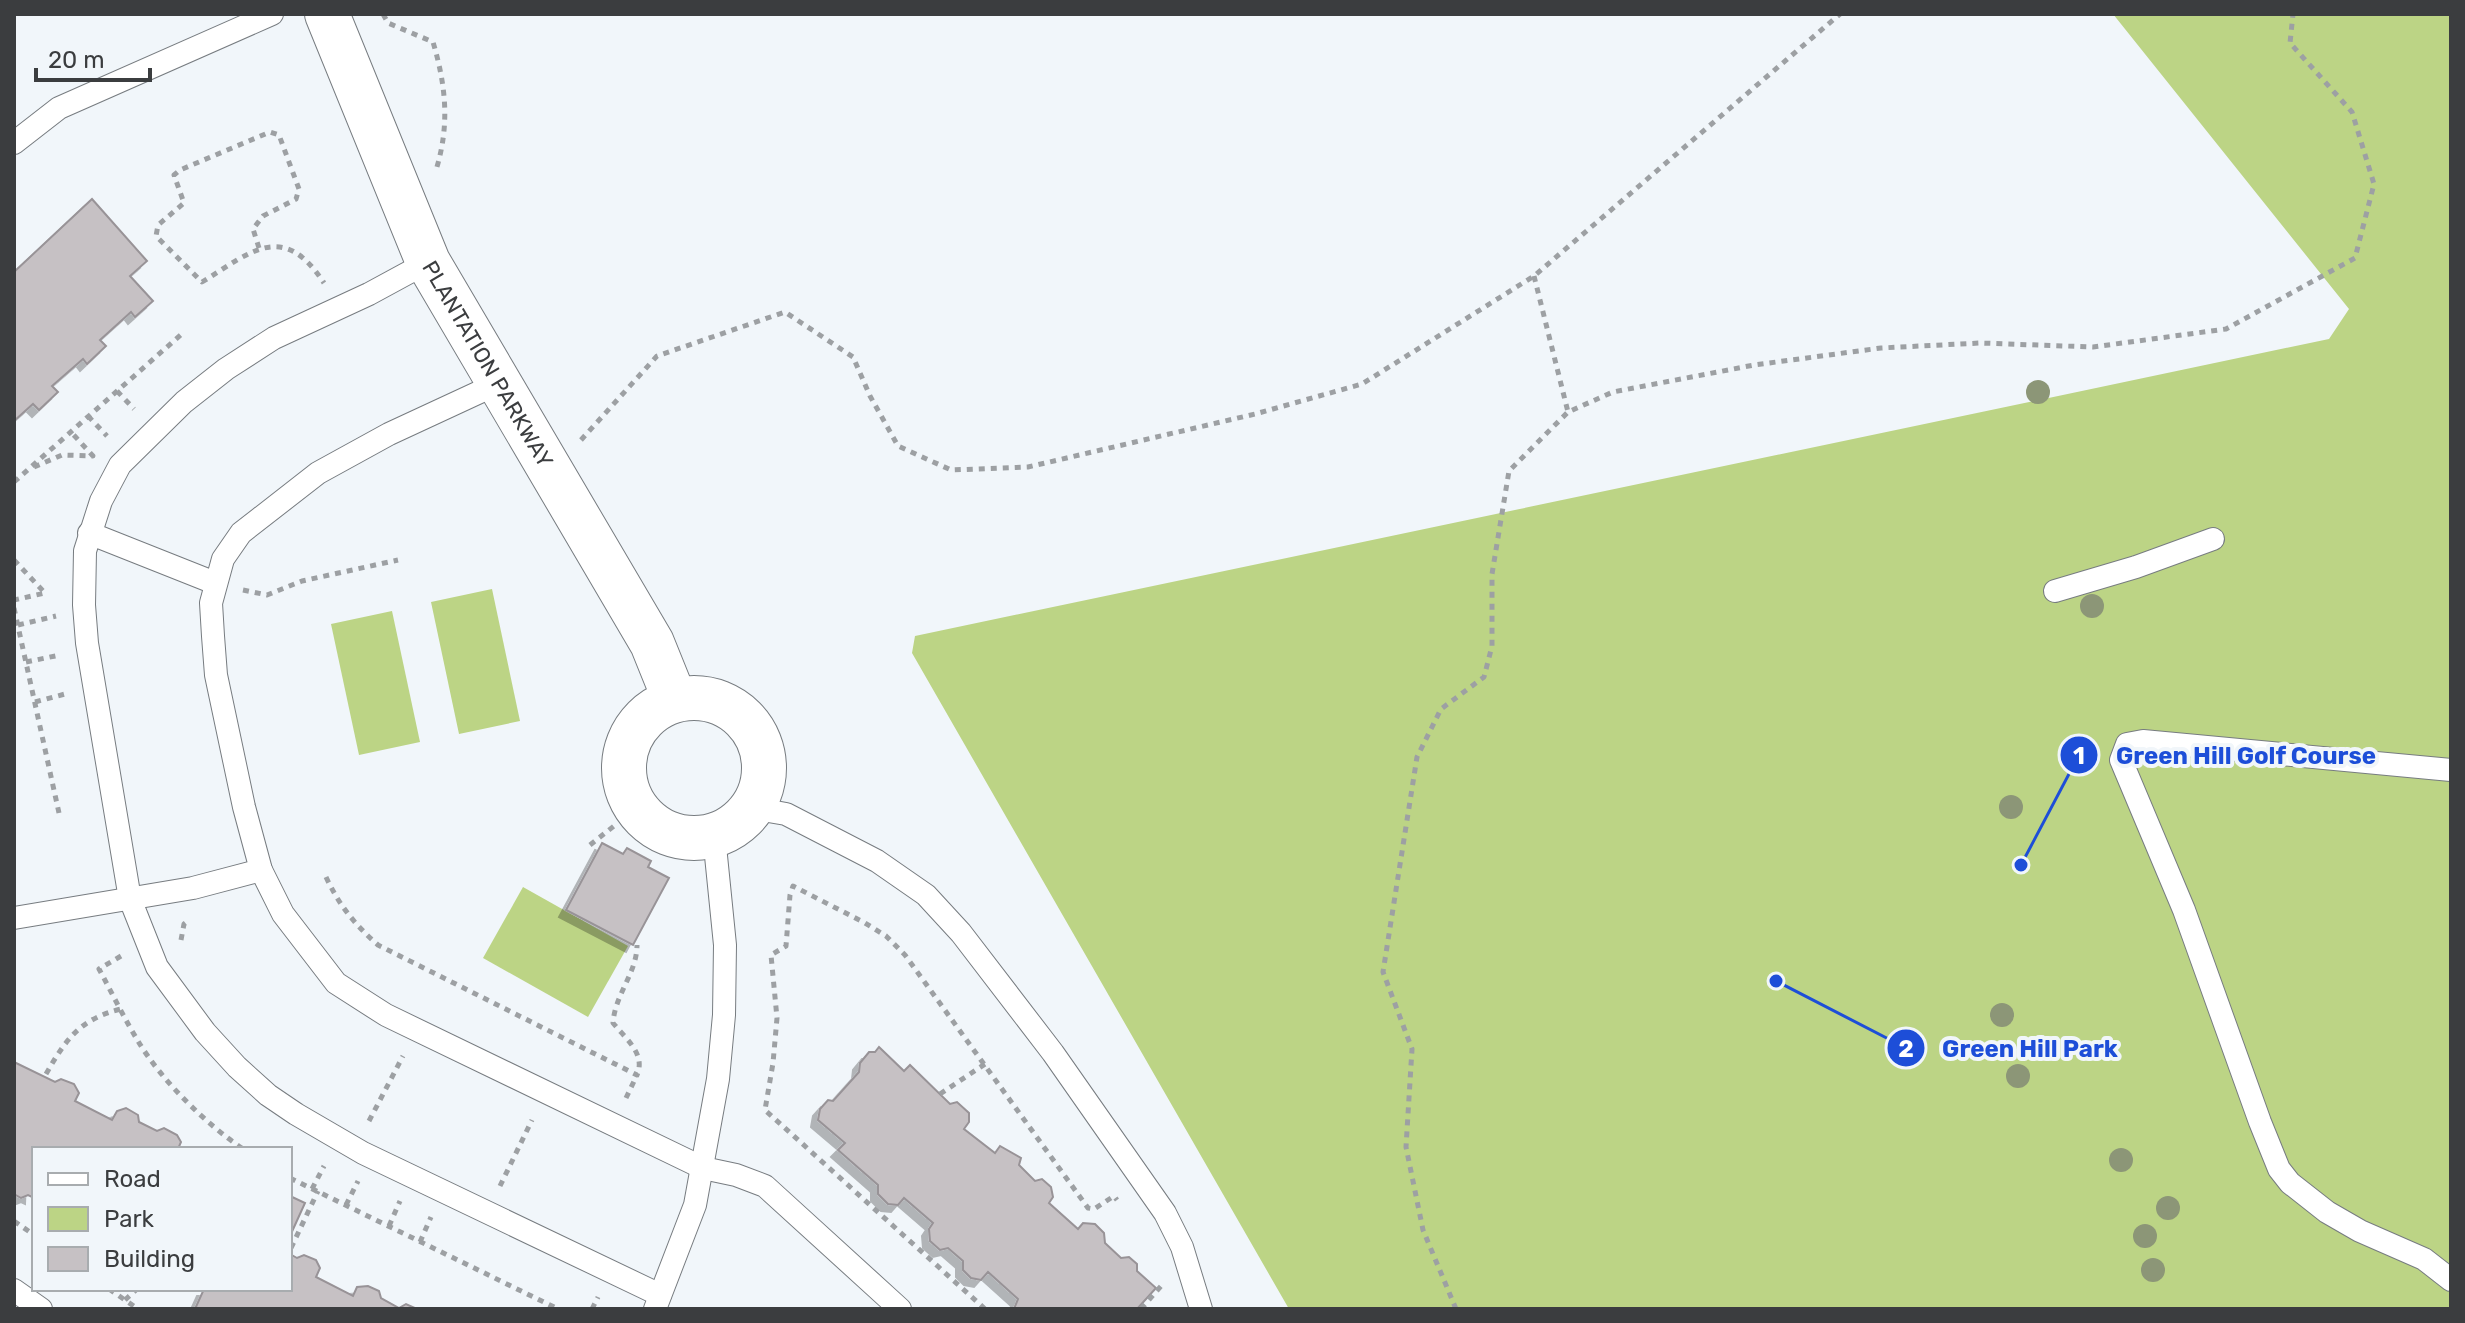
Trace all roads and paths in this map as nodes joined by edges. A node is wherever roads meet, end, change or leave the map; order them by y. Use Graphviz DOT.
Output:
graph roads {
  1 [pos="272,14"];
  2 [pos="327,14"];
  3 [pos="383,14"];
  4 [pos="1840,14"];
  5 [pos="2293,14"];
  6 [pos="14,143"];
  7 [pos="436,172"];
  8 [pos="259,248"];
  9 [pos="428,262"];
  10 [pos="1534,276"];
  11 [pos="340,307"];
  12 [pos="184,332"];
  13 [pos="499,383"];
  14 [pos="1568,412"];
  15 [pos="71,432"];
  16 [pos="577,445"];
  17 [pos="29,469"];
  18 [pos="14,482"];
  19 [pos="89,533"];
  20 [pos="2213,539"];
  21 [pos="14,560"];
  22 [pos="398,560"];
  23 [pos="215,583"];
  24 [pos="2055,591"];
  25 [pos="14,600"];
  26 [pos="14,608"];
  27 [pos="675,700"];
  28 [pos="2451,770"];
  29 [pos="752,808"];
  30 [pos="59,813"];
  31 [pos="614,826"];
  32 [pos="714,836"];
  33 [pos="590,845"];
  34 [pos="261,870"];
  35 [pos="326,877"];
  36 [pos="130,899"];
  37 [pos="14,918"];
  38 [pos="637,945"];
  39 [pos="127,947"];
  40 [pos="121,1009"];
  41 [pos="985,1064"];
  42 [pos="46,1074"];
  43 [pos="390,1079"];
  44 [pos="940,1094"];
  45 [pos="379,1103"];
  46 [pos="520,1144"];
  47 [pos="241,1147"];
  48 [pos="509,1167"];
  49 [pos="703,1168"];
  50 [pos="292,1179"];
  51 [pos="318,1191"];
  52 [pos="1122,1207"];
  53 [pos="14,1221"];
  54 [pos="32,1234"];
  55 [pos="292,1246"];
  56 [pos="1159,1273"];
  57 [pos="2451,1280"];
  58 [pos="14,1290"];
  59 [pos="112,1291"];
  60 [pos="135,1291"];
  61 [pos="125,1300"];
  62 [pos="658,1302"];
  63 [pos="41,1309"];
  64 [pos="138,1309"];
  65 [pos="558,1309"];
  66 [pos="900,1309"];
  67 [pos="985,1309"];
  68 [pos="1141,1309"];
  69 [pos="1201,1309"];
  70 [pos="1456,1309"];
  1 -- 6 [label="lane"];
  2 -- 9 [label="street, PLANTATION PARKWAY"];
  3 -- 7 [label="path"];
  4 -- 10 [label="path"];
  5 -- 14 [label="path"];
  8 -- 8 [label="path"];
  8 -- 11 [label="path"];
  9 -- 11 [label="lane"];
  9 -- 13 [label="street, PLANTATION PARKWAY"];
  10 -- 14 [label="path"];
  10 -- 16 [label="path"];
  11 -- 19 [label="lane"];
  12 -- 15 [label="path"];
  13 -- 23 [label="lane"];
  13 -- 27 [label="street, PLANTATION PARKWAY"];
  14 -- 70 [label="path"];
  15 -- 17 [label="path"];
  15 -- 17 [label="path"];
  17 -- 18 [label="path"];
  19 -- 23 [label="lane"];
  19 -- 36 [label="lane"];
  20 -- 24 [label="lane"];
  21 -- 25 [label="path"];
  22 -- 23 [label="path"];
  23 -- 34 [label="lane"];
  26 -- 30 [label="path"];
  27 -- 29 [label="street"];
  27 -- 32 [label="street"];
  28 -- 57 [label="lane"];
  29 -- 32 [label="street"];
  29 -- 69 [label="lane"];
  31 -- 33 [label="path"];
  32 -- 49 [label="lane"];
  34 -- 36 [label="lane"];
  34 -- 49 [label="lane"];
  35 -- 38 [label="path"];
  36 -- 37 [label="lane"];
  36 -- 62 [label="lane"];
  39 -- 40 [label="path"];
  40 -- 42 [label="path"];
  40 -- 47 [label="path"];
  41 -- 44 [label="path"];
  41 -- 52 [label="path"];
  41 -- 67 [label="path"];
  43 -- 45 [label="path"];
  46 -- 48 [label="path"];
  49 -- 62 [label="lane"];
  49 -- 66 [label="lane"];
  50 -- 51 [label="path"];
  51 -- 55 [label="path"];
  51 -- 65 [label="path"];
  53 -- 54 [label="path"];
  56 -- 68 [label="path"];
  58 -- 63 [label="lane"];
  59 -- 61 [label="path"];
  60 -- 61 [label="path"];
  61 -- 64 [label="path"];
}
